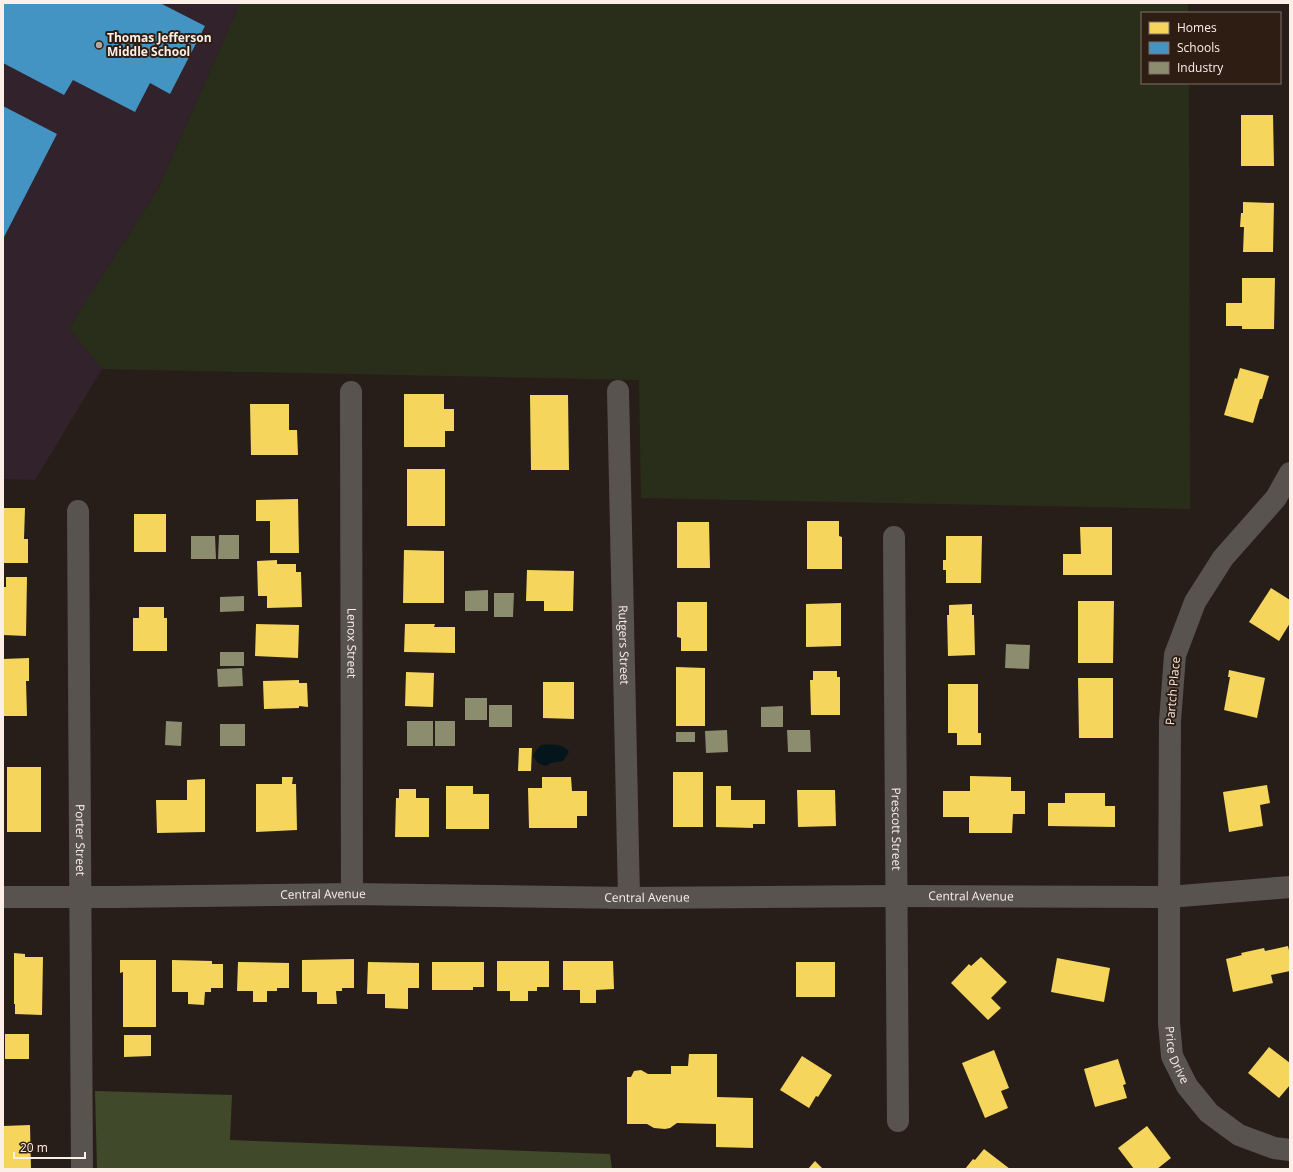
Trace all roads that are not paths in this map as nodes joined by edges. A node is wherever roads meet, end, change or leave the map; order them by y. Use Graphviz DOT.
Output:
graph roads {
  1 [pos="618,391"];
  2 [pos="351,392"];
  3 [pos="1290,473"];
  4 [pos="78,511"];
  5 [pos="894,537"];
  6 [pos="1290,887"];
  7 [pos="352,894"];
  8 [pos="897,896"];
  9 [pos="3,897"];
  10 [pos="80,897"];
  11 [pos="1169,897"];
  12 [pos="629,898"];
  13 [pos="898,1121"];
  14 [pos="1290,1150"];
  15 [pos="82,1169"];
  1 -- 12 [label="street, Rutgers Street"];
  2 -- 7 [label="street, Lenox Street"];
  3 -- 11 [label="street, Partch Place"];
  4 -- 10 [label="street, Porter Street"];
  5 -- 8 [label="street, Prescott Street"];
  6 -- 11 [label="street, Central Avenue"];
  7 -- 10 [label="street, Central Avenue"];
  7 -- 12 [label="street, Central Avenue"];
  8 -- 11 [label="street, Central Avenue"];
  8 -- 12 [label="street, Central Avenue"];
  8 -- 13 [label="street, Prescott Street"];
  9 -- 10 [label="street, Central Avenue"];
  10 -- 15 [label="street, Porter Street"];
  11 -- 14 [label="street, Price Drive"];
}
